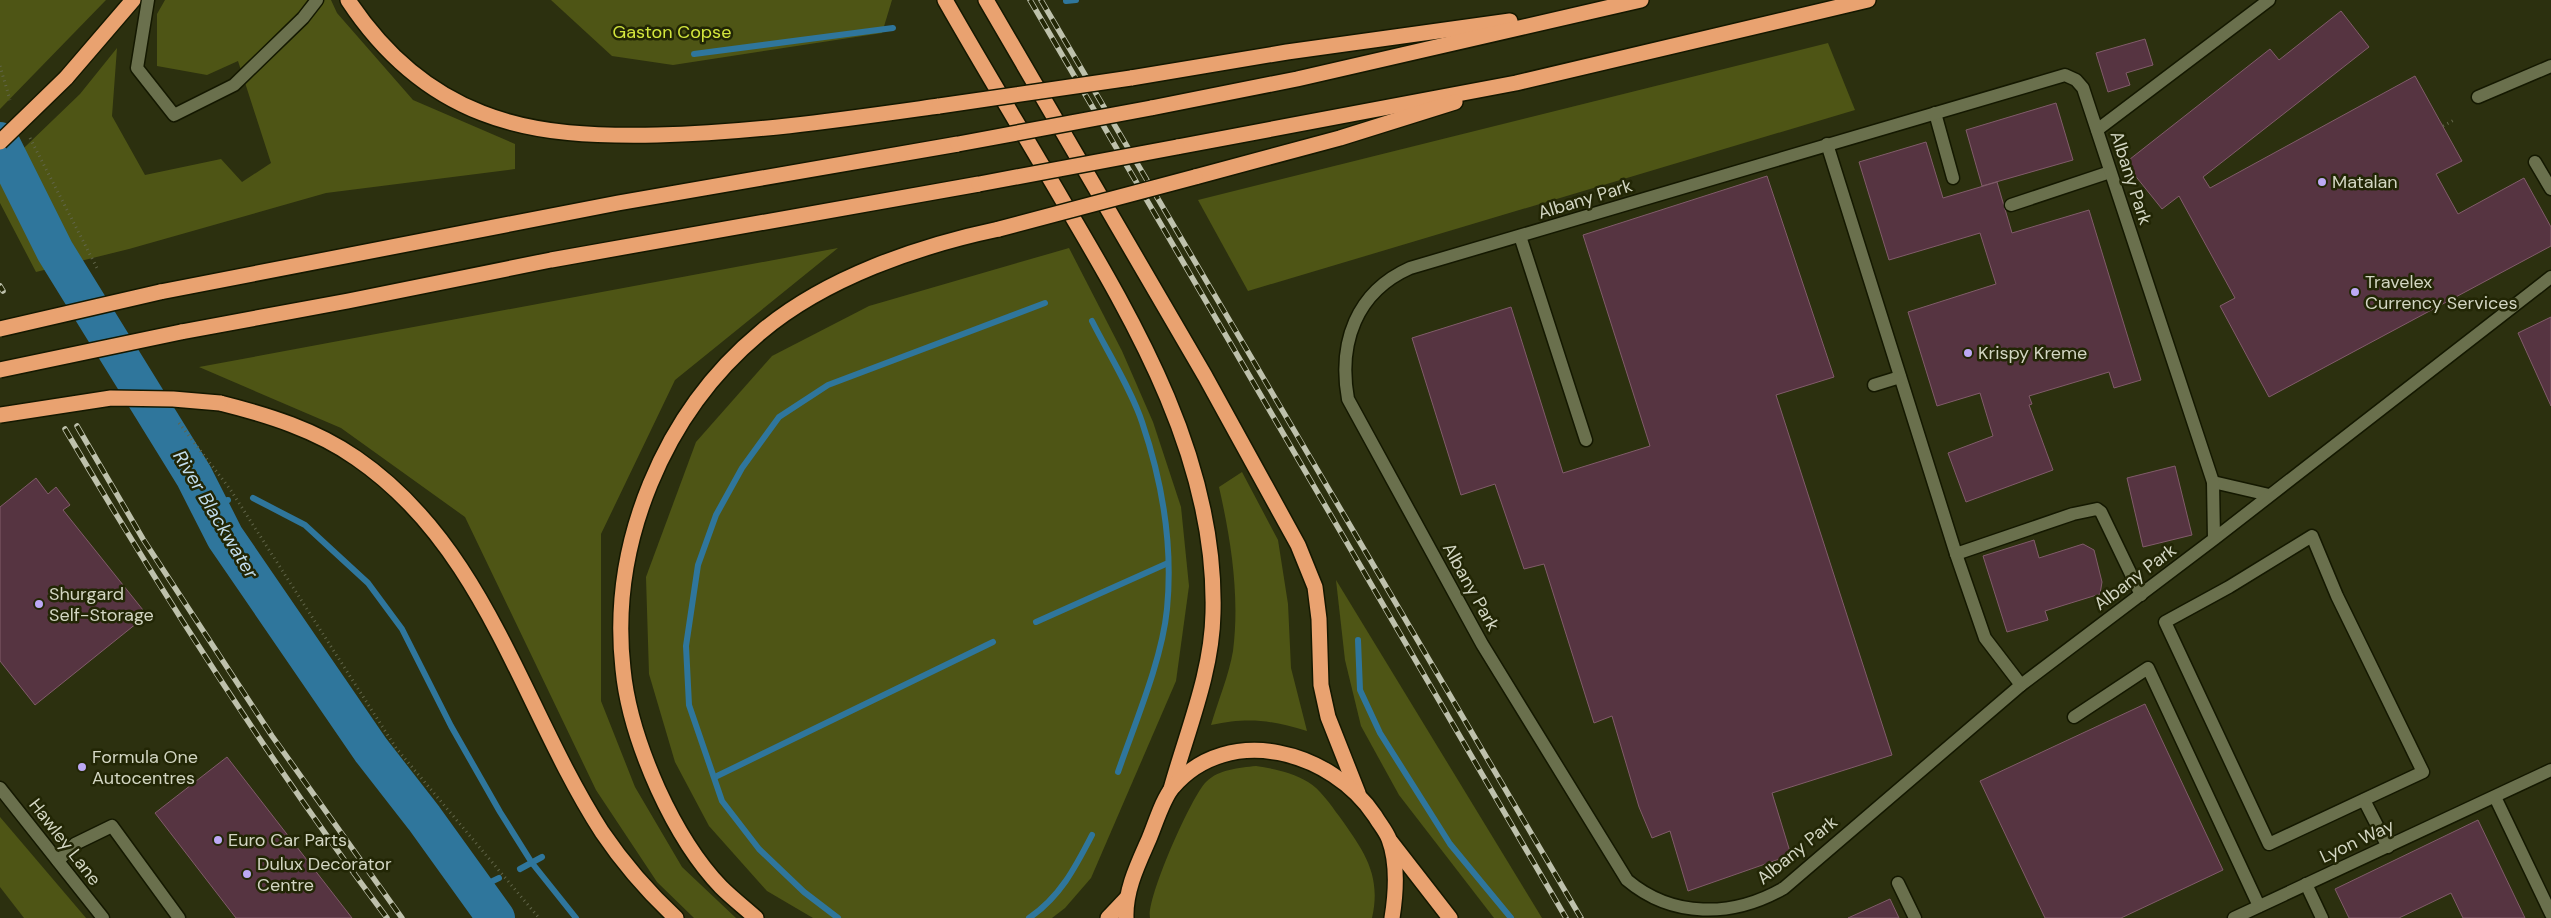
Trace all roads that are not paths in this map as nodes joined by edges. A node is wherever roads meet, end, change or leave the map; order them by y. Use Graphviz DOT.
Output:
graph roads {
  1 [pos="133,0"];
  2 [pos="148,0"];
  3 [pos="317,0"];
  4 [pos="348,0"];
  5 [pos="945,0"];
  6 [pos="986,0"];
  7 [pos="1641,0"];
  8 [pos="1868,0"];
  9 [pos="2268,0"];
  10 [pos="1618,5"];
  11 [pos="2551,66"];
  12 [pos="1516,83"];
  13 [pos="2478,97"];
  14 [pos="1935,113"];
  15 [pos="2097,130"];
  16 [pos="0,142"];
  17 [pos="1827,144"];
  18 [pos="2534,162"];
  19 [pos="2110,172"];
  20 [pos="1953,178"];
  21 [pos="2551,189"];
  22 [pos="2011,205"];
  23 [pos="1520,236"];
  24 [pos="2551,277"];
  25 [pos="0,329"];
  26 [pos="0,370"];
  27 [pos="1900,377"];
  28 [pos="1874,385"];
  29 [pos="0,414"];
  30 [pos="1586,440"];
  31 [pos="2213,482"];
  32 [pos="2269,495"];
  33 [pos="2214,539"];
  34 [pos="1956,554"];
  35 [pos="2141,595"];
  36 [pos="2021,685"];
  37 [pos="2074,717"];
  38 [pos="2551,770"];
  39 [pos="0,788"];
  40 [pos="1171,789"];
  41 [pos="1358,794"];
  42 [pos="2495,797"];
  43 [pos="2364,800"];
  44 [pos="1389,838"];
  45 [pos="2388,846"];
  46 [pos="58,861"];
  47 [pos="1898,883"];
  48 [pos="2306,884"];
  49 [pos="1126,898"];
  50 [pos="2259,906"];
  51 [pos="2551,914"];
  52 [pos="102,918"];
  53 [pos="179,918"];
  54 [pos="676,918"];
  55 [pos="756,918"];
  56 [pos="1108,918"];
  57 [pos="1126,918"];
  58 [pos="1392,918"];
  59 [pos="1450,918"];
  60 [pos="1915,918"];
  61 [pos="2234,918"];
  62 [pos="2322,918"];
  1 -- 16 [label="highway, bridge"];
  2 -- 3 [label="street"];
  4 -- 10 [label="highway, bridge"];
  5 -- 40 [label="highway"];
  6 -- 41 [label="highway"];
  7 -- 10 [label="highway"];
  8 -- 12 [label="highway"];
  9 -- 15 [label="street"];
  10 -- 25 [label="highway, bridge"];
  11 -- 13 [label="street"];
  12 -- 26 [label="highway, bridge"];
  12 -- 55 [label="highway, bridge"];
  14 -- 15 [label="street, Albany Park"];
  14 -- 17 [label="street, Albany Park"];
  14 -- 20 [label="street"];
  15 -- 19 [label="street, Albany Park"];
  17 -- 23 [label="street, Albany Park"];
  17 -- 27 [label="street"];
  18 -- 21 [label="street"];
  19 -- 22 [label="street"];
  19 -- 31 [label="street, Albany Park"];
  23 -- 30 [label="street"];
  23 -- 36 [label="street, Albany Park"];
  24 -- 32 [label="street, Albany Park"];
  27 -- 28 [label="street"];
  27 -- 34 [label="street"];
  29 -- 54 [label="highway, bridge"];
  31 -- 32 [label="street"];
  31 -- 33 [label="street, Albany Park"];
  32 -- 33 [label="street, Albany Park"];
  33 -- 35 [label="street, Albany Park"];
  34 -- 35 [label="street"];
  34 -- 36 [label="street"];
  35 -- 36 [label="street, Albany Park"];
  37 -- 50 [label="street"];
  38 -- 42 [label="street, Lyon Way"];
  39 -- 46 [label="street, Hawley Lane"];
  40 -- 41 [label="highway"];
  40 -- 49 [label="highway"];
  41 -- 44 [label="highway"];
  42 -- 45 [label="street, Lyon Way"];
  42 -- 51 [label="street"];
  43 -- 43 [label="street"];
  43 -- 45 [label="street"];
  44 -- 58 [label="highway"];
  44 -- 59 [label="highway"];
  45 -- 48 [label="street, Lyon Way"];
  46 -- 52 [label="street, Hawley Lane"];
  46 -- 53 [label="street"];
  47 -- 60 [label="street"];
  48 -- 50 [label="street, Lyon Way"];
  48 -- 62 [label="street"];
  49 -- 56 [label="highway"];
  49 -- 57 [label="highway"];
  50 -- 61 [label="street, Lyon Way"];
}
